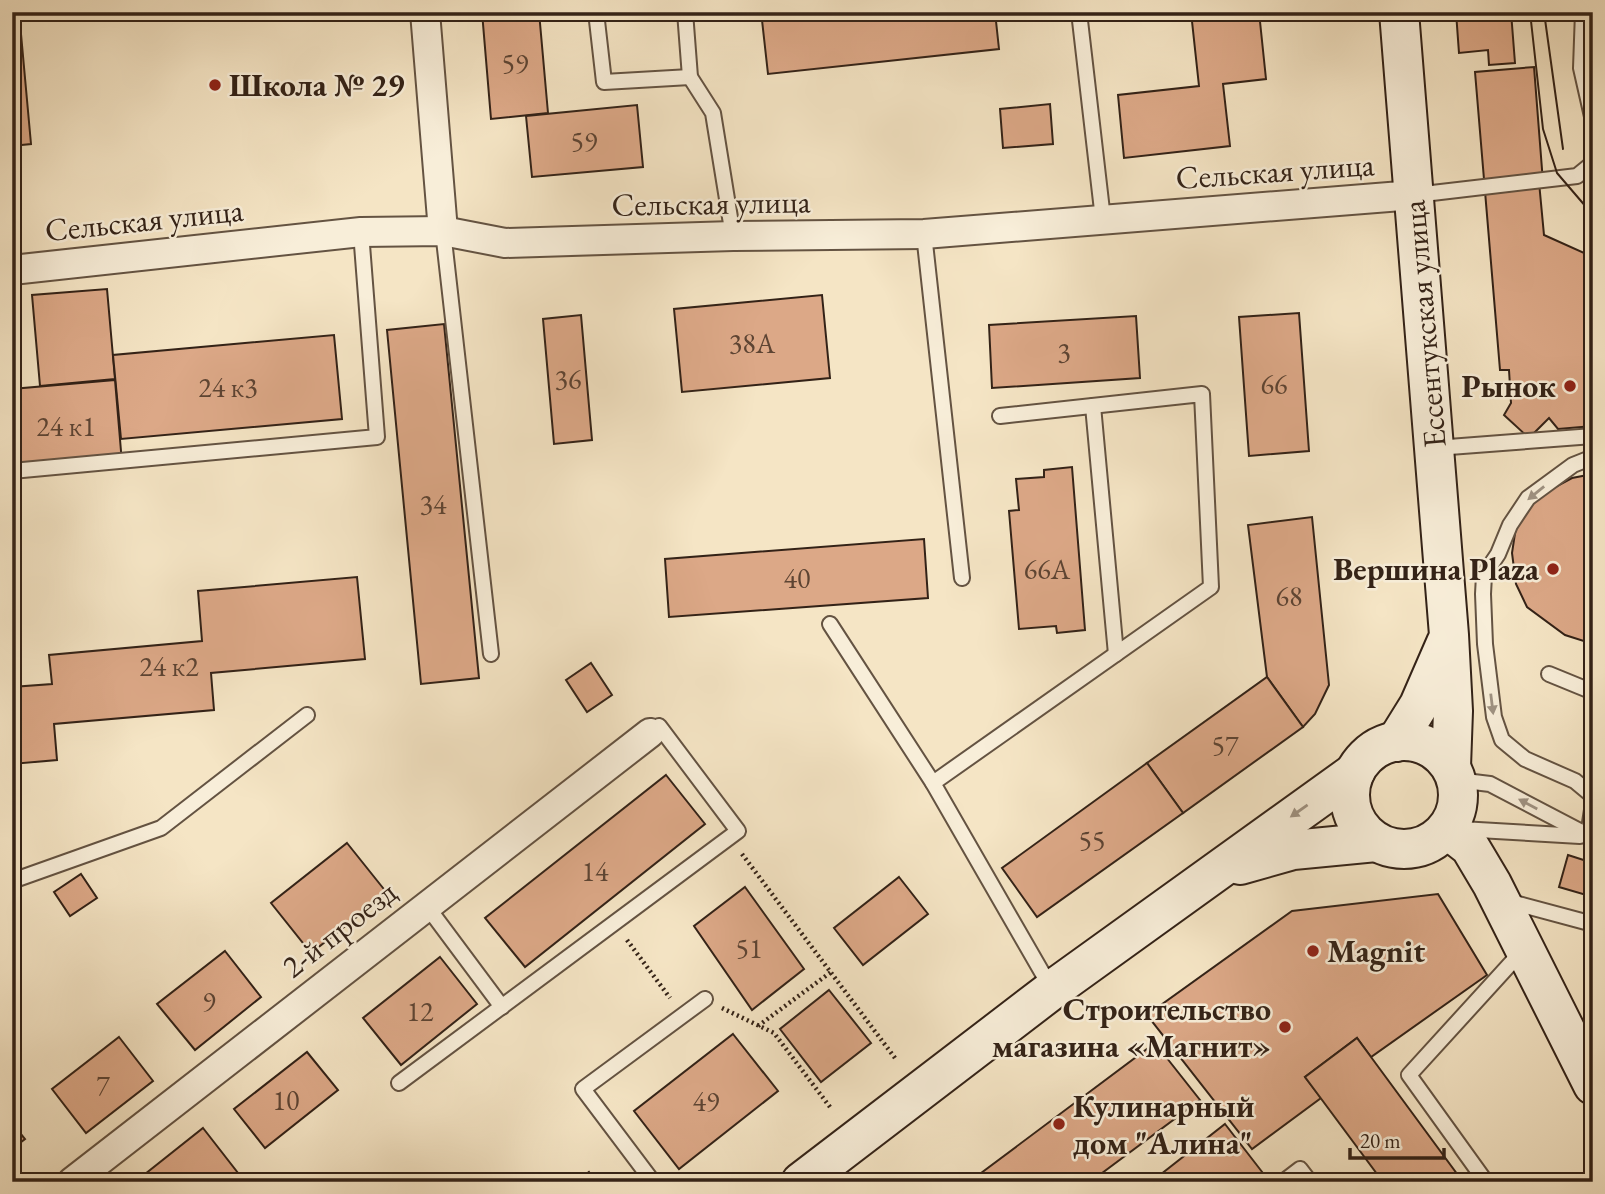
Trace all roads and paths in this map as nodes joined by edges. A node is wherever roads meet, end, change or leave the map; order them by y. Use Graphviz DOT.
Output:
graph roads {
  1 [pos="425,12"];
  2 [pos="596,12"];
  3 [pos="685,12"];
  4 [pos="1079,12"];
  5 [pos="1399,12"];
  6 [pos="1583,12"];
  7 [pos="690,76"];
  8 [pos="1593,121"];
  9 [pos="1593,163"];
  10 [pos="1414,195"];
  11 [pos="1103,219"];
  12 [pos="443,231"];
  13 [pos="361,232"];
  14 [pos="924,234"];
  15 [pos="733,236"];
  16 [pos="12,270"];
  17 [pos="1093,406"];
  18 [pos="1000,416"];
  19 [pos="1593,436"];
  20 [pos="1435,448"];
  21 [pos="1593,457"];
  22 [pos="12,471"];
  23 [pos="962,578"];
  24 [pos="830,624"];
  25 [pos="1449,635"];
  26 [pos="491,654"];
  27 [pos="1116,654"];
  28 [pos="1549,674"];
  29 [pos="1593,692"];
  30 [pos="307,715"];
  31 [pos="650,733"];
  32 [pos="1396,741"];
  33 [pos="1355,772"];
  34 [pos="1454,773"];
  35 [pos="933,783"];
  36 [pos="1593,796"];
  37 [pos="1593,803"];
  38 [pos="1447,829"];
  39 [pos="1590,837"];
  40 [pos="730,838"];
  41 [pos="1376,842"];
  42 [pos="1205,878"];
  43 [pos="12,881"];
  44 [pos="1499,899"];
  45 [pos="426,905"];
  46 [pos="615,923"];
  47 [pos="1593,924"];
  48 [pos="1524,949"];
  49 [pos="831,972"];
  50 [pos="1052,990"];
  51 [pos="705,999"];
  52 [pos="502,1007"];
  53 [pos="683,1015"];
  54 [pos="758,1026"];
  55 [pos="895,1058"];
  56 [pos="399,1083"];
  57 [pos="1593,1085"];
  58 [pos="830,1107"];
  59 [pos="72,1182"];
  60 [pos="653,1182"];
  61 [pos="801,1182"];
  62 [pos="1283,1182"];
  63 [pos="1310,1182"];
  64 [pos="1486,1182"];
  1 -- 12 [label="street"];
  2 -- 7 [label="lane"];
  3 -- 7 [label="lane"];
  4 -- 11 [label="lane"];
  5 -- 10 [label="street, Ессентукская улица"];
  6 -- 8 [label="lane"];
  7 -- 15 [label="lane"];
  9 -- 10 [label="lane"];
  10 -- 11 [label="street, Сельская улица"];
  10 -- 20 [label="street, Ессентукская улица"];
  11 -- 14 [label="street, Сельская улица"];
  12 -- 13 [label="street, Сельская улица"];
  12 -- 15 [label="street, Сельская улица"];
  12 -- 26 [label="lane"];
  13 -- 16 [label="street, Сельская улица"];
  13 -- 22 [label="lane"];
  14 -- 15 [label="street, Сельская улица"];
  14 -- 23 [label="lane"];
  17 -- 18 [label="lane"];
  17 -- 27 [label="lane"];
  17 -- 27 [label="lane"];
  19 -- 20 [label="lane"];
  20 -- 25 [label="street, Ессентукская улица"];
  21 -- 36 [label="lane, one-way"];
  24 -- 35 [label="lane"];
  25 -- 32 [label="street, Ессентукская улица"];
  25 -- 34 [label="street, Ессентукская улица"];
  27 -- 35 [label="lane"];
  28 -- 29 [label="lane"];
  30 -- 43 [label="lane"];
  31 -- 40 [label="lane"];
  31 -- 45 [label="street, 2-й проезд"];
  32 -- 33 [label="street, Ессентукская улица"];
  32 -- 34 [label="street"];
  33 -- 41 [label="street"];
  33 -- 42 [label="street, Ессентукская улица, one-way"];
  34 -- 38 [label="street, Ессентукская улица"];
  39 -- 34 [label="lane, one-way"];
  35 -- 50 [label="lane"];
  37 -- 39 [label="lane"];
  38 -- 39 [label="lane"];
  38 -- 41 [label="street"];
  38 -- 44 [label="street"];
  40 -- 46 [label="lane"];
  40 -- 49 [label="path"];
  41 -- 42 [label="street"];
  42 -- 50 [label="street"];
  44 -- 47 [label="lane"];
  44 -- 48 [label="street"];
  45 -- 52 [label="lane"];
  45 -- 59 [label="street, 2-й проезд"];
  46 -- 52 [label="lane"];
  46 -- 53 [label="path"];
  48 -- 57 [label="street"];
  48 -- 64 [label="lane"];
  49 -- 54 [label="path"];
  49 -- 55 [label="path"];
  50 -- 61 [label="street"];
  51 -- 53 [label="lane"];
  51 -- 54 [label="path"];
  52 -- 56 [label="lane"];
  53 -- 60 [label="lane"];
  54 -- 58 [label="path"];
  62 -- 63 [label="lane"];
}
